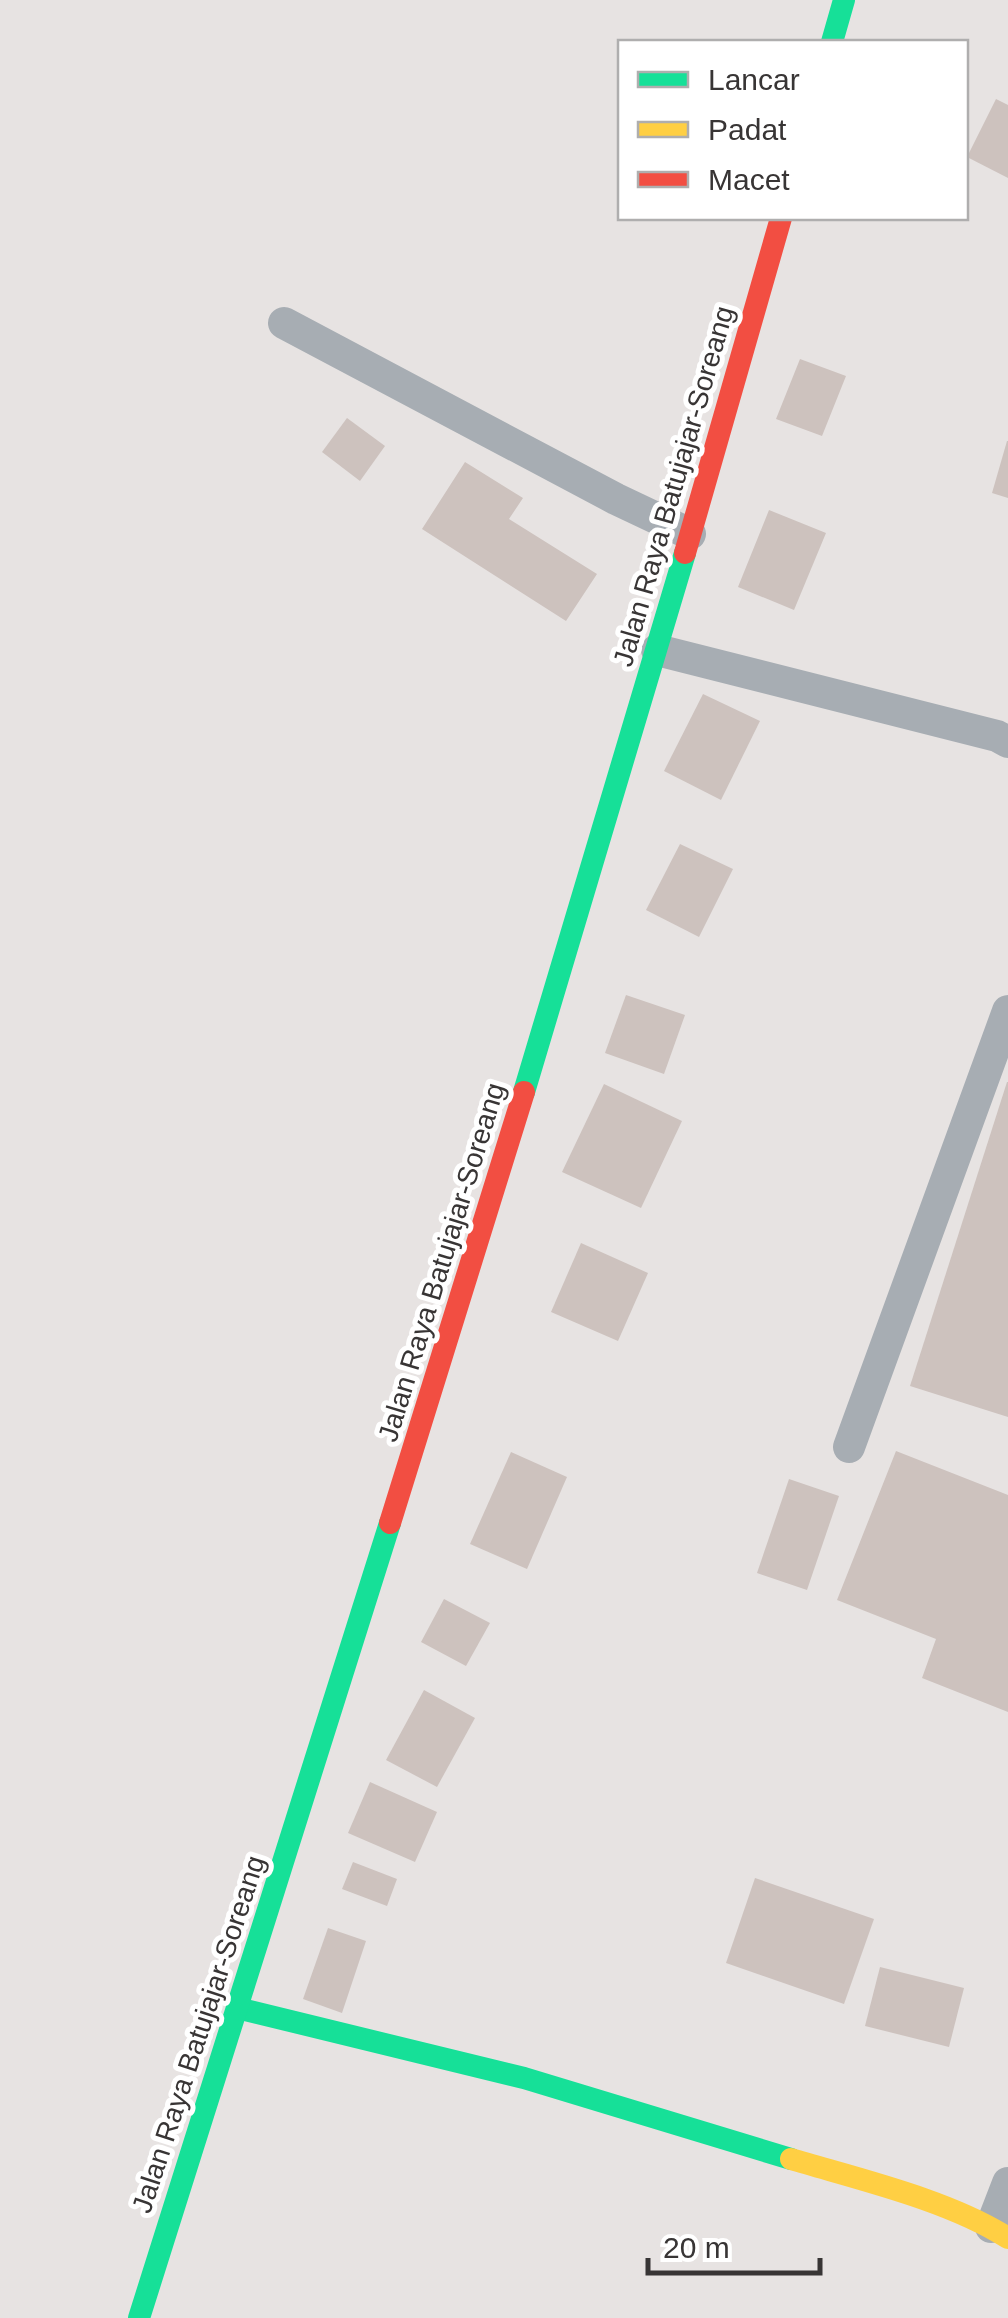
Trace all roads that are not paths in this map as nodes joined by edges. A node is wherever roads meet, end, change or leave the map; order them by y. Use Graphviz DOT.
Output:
graph roads {
  1 [pos="844,0"];
  2 [pos="833,40"];
  3 [pos="781,220"];
  4 [pos="284,323"];
  5 [pos="690,534"];
  6 [pos="657,650"];
  7 [pos="1008,742"];
  8 [pos="1008,1011"];
  9 [pos="849,1447"];
  10 [pos="237,2008"];
  11 [pos="1008,2183"];
  12 [pos="1000,2233"];
  13 [pos="139,2318"];
  1 -- 2 [label="main road"];
  3 -- 5 [label="main road, Jalan Raya Batujajar-Soreang"];
  4 -- 5 [label="lane"];
  5 -- 6 [label="main road, Jalan Raya Batujajar-Soreang"];
  6 -- 7 [label="lane"];
  6 -- 10 [label="main road, Jalan Raya Batujajar-Soreang"];
  8 -- 9 [label="lane"];
  10 -- 12 [label="main road"];
  10 -- 13 [label="main road, Jalan Raya Batujajar-Soreang"];
  11 -- 12 [label="lane"];
}
